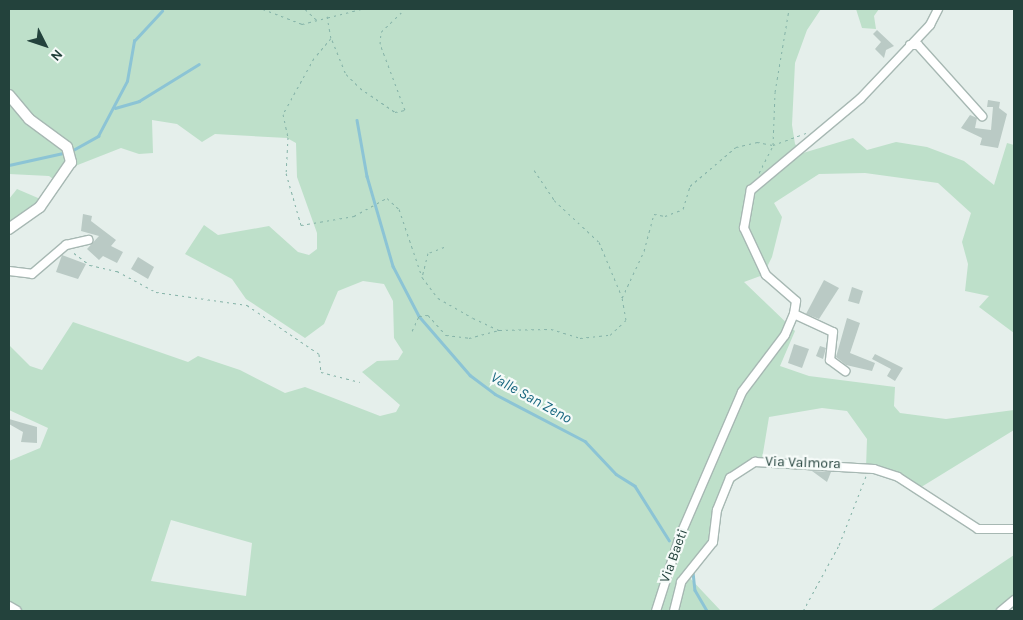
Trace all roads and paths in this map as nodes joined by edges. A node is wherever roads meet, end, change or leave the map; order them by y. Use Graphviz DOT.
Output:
graph roads {
  1 [pos="263,9"];
  2 [pos="305,9"];
  3 [pos="361,9"];
  4 [pos="405,9"];
  5 [pos="789,9"];
  6 [pos="938,9"];
  7 [pos="327,16"];
  8 [pos="318,20"];
  9 [pos="331,38"];
  10 [pos="910,45"];
  11 [pos="9,95"];
  12 [pos="982,116"];
  13 [pos="813,131"];
  14 [pos="773,145"];
  15 [pos="534,170"];
  16 [pos="758,181"];
  17 [pos="9,229"];
  18 [pos="88,240"];
  19 [pos="66,245"];
  20 [pos="444,247"];
  21 [pos="9,271"];
  22 [pos="422,277"];
  23 [pos="622,298"];
  24 [pos="794,314"];
  25 [pos="499,330"];
  26 [pos="412,331"];
  27 [pos="845,371"];
  28 [pos="360,382"];
  29 [pos="869,468"];
  30 [pos="1014,530"];
  31 [pos="1014,600"];
  32 [pos="9,606"];
  33 [pos="16,611"];
  34 [pos="656,611"];
  35 [pos="674,611"];
  36 [pos="803,611"];
  37 [pos="1001,611"];
  1 -- 8 [label="path"];
  2 -- 8 [label="path"];
  3 -- 7 [label="path"];
  4 -- 9 [label="path"];
  5 -- 14 [label="path"];
  6 -- 10 [label="street"];
  7 -- 8 [label="path"];
  7 -- 9 [label="path"];
  9 -- 22 [label="path"];
  10 -- 12 [label="street"];
  10 -- 16 [label="street"];
  11 -- 17 [label="street"];
  13 -- 14 [label="path"];
  14 -- 16 [label="path"];
  14 -- 23 [label="path"];
  15 -- 23 [label="path"];
  16 -- 24 [label="street"];
  18 -- 19 [label="street"];
  19 -- 21 [label="street"];
  19 -- 28 [label="path"];
  20 -- 22 [label="path"];
  22 -- 25 [label="path"];
  23 -- 25 [label="path"];
  24 -- 27 [label="street"];
  24 -- 34 [label="street, Via Baeti"];
  25 -- 26 [label="path"];
  29 -- 30 [label="street, Via Valmora"];
  29 -- 35 [label="street, Via Valmora"];
  29 -- 36 [label="path"];
  31 -- 37 [label="street"];
  32 -- 33 [label="street"];
}
